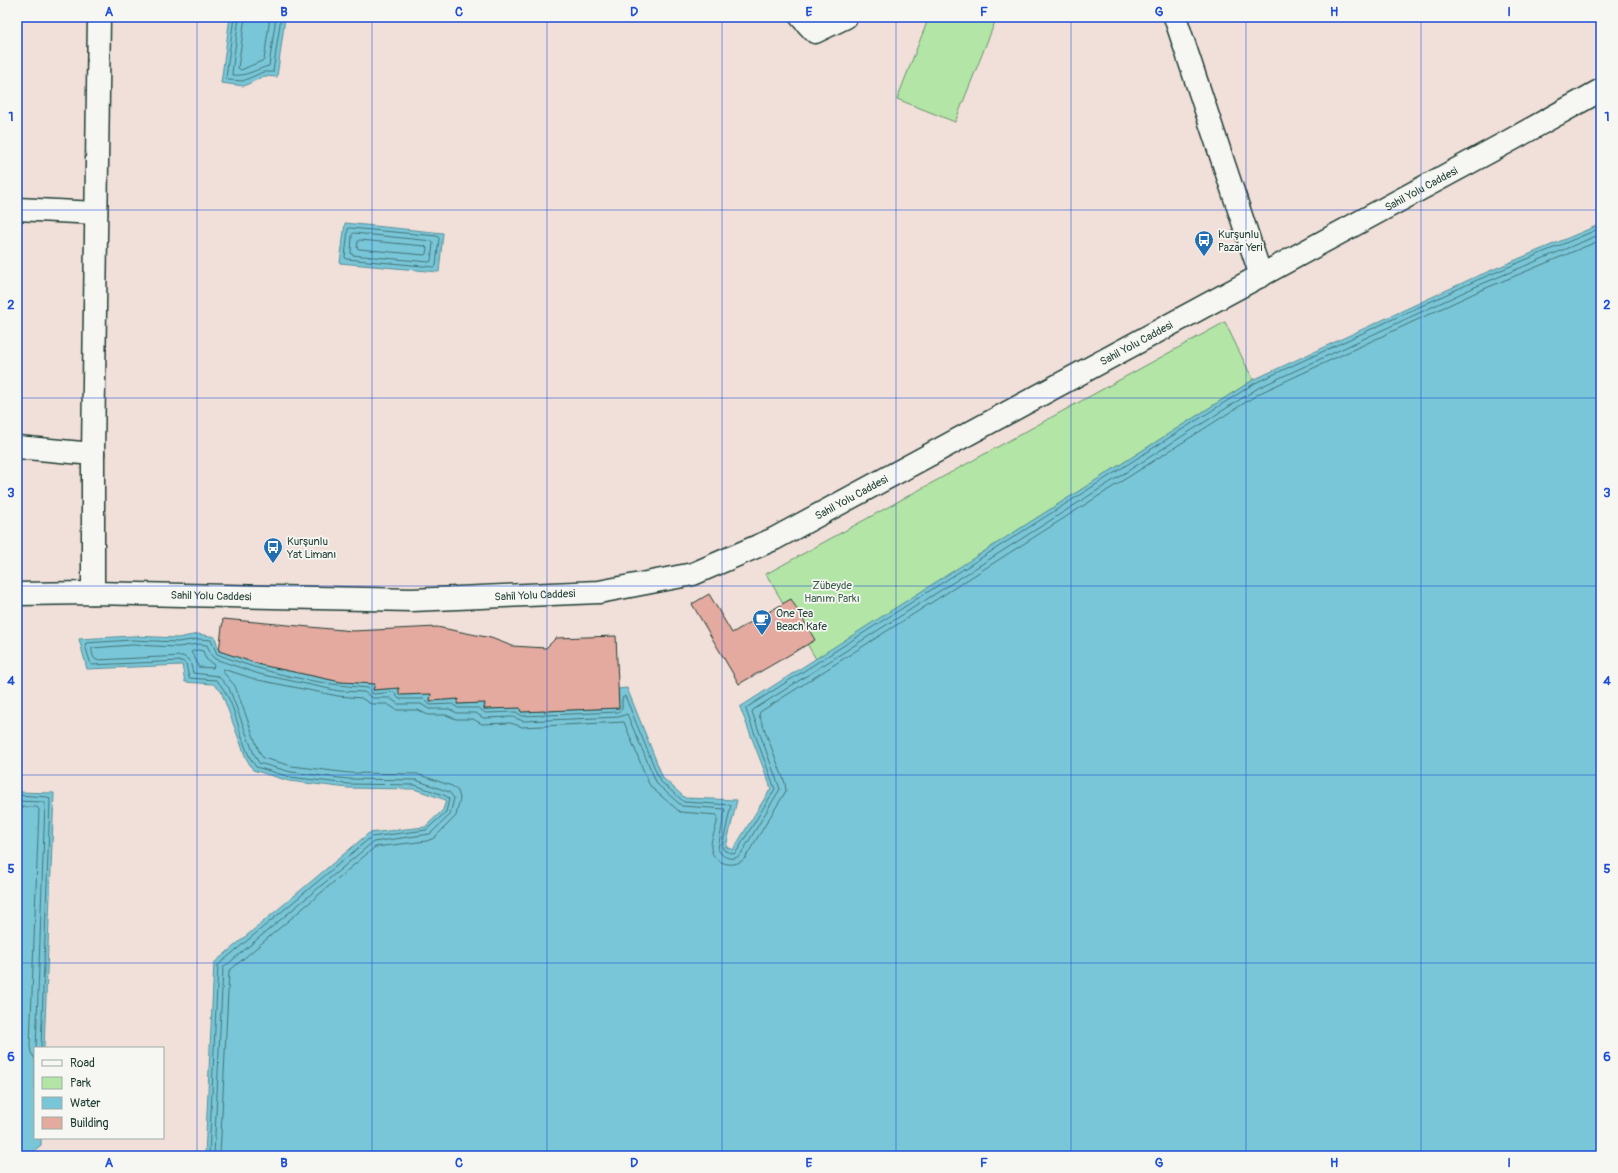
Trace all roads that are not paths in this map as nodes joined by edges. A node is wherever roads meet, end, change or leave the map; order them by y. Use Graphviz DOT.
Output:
graph roads {
  1 [pos="99,17"];
  2 [pos="801,17"];
  3 [pos="846,17"];
  4 [pos="1175,17"];
  5 [pos="1601,90"];
  6 [pos="17,209"];
  7 [pos="96,213"];
  8 [pos="1261,276"];
  9 [pos="17,447"];
  10 [pos="93,454"];
  11 [pos="93,593"];
  12 [pos="17,594"];
  1 -- 7 [label="main road"];
  2 -- 3 [label="main road"];
  4 -- 8 [label="main road"];
  5 -- 8 [label="main road, Sahil Yolu Caddesi"];
  6 -- 7 [label="main road"];
  7 -- 10 [label="main road"];
  8 -- 11 [label="main road, Sahil Yolu Caddesi"];
  9 -- 10 [label="main road"];
  10 -- 11 [label="main road"];
  11 -- 12 [label="main road, Sahil Yolu Caddesi"];
}
